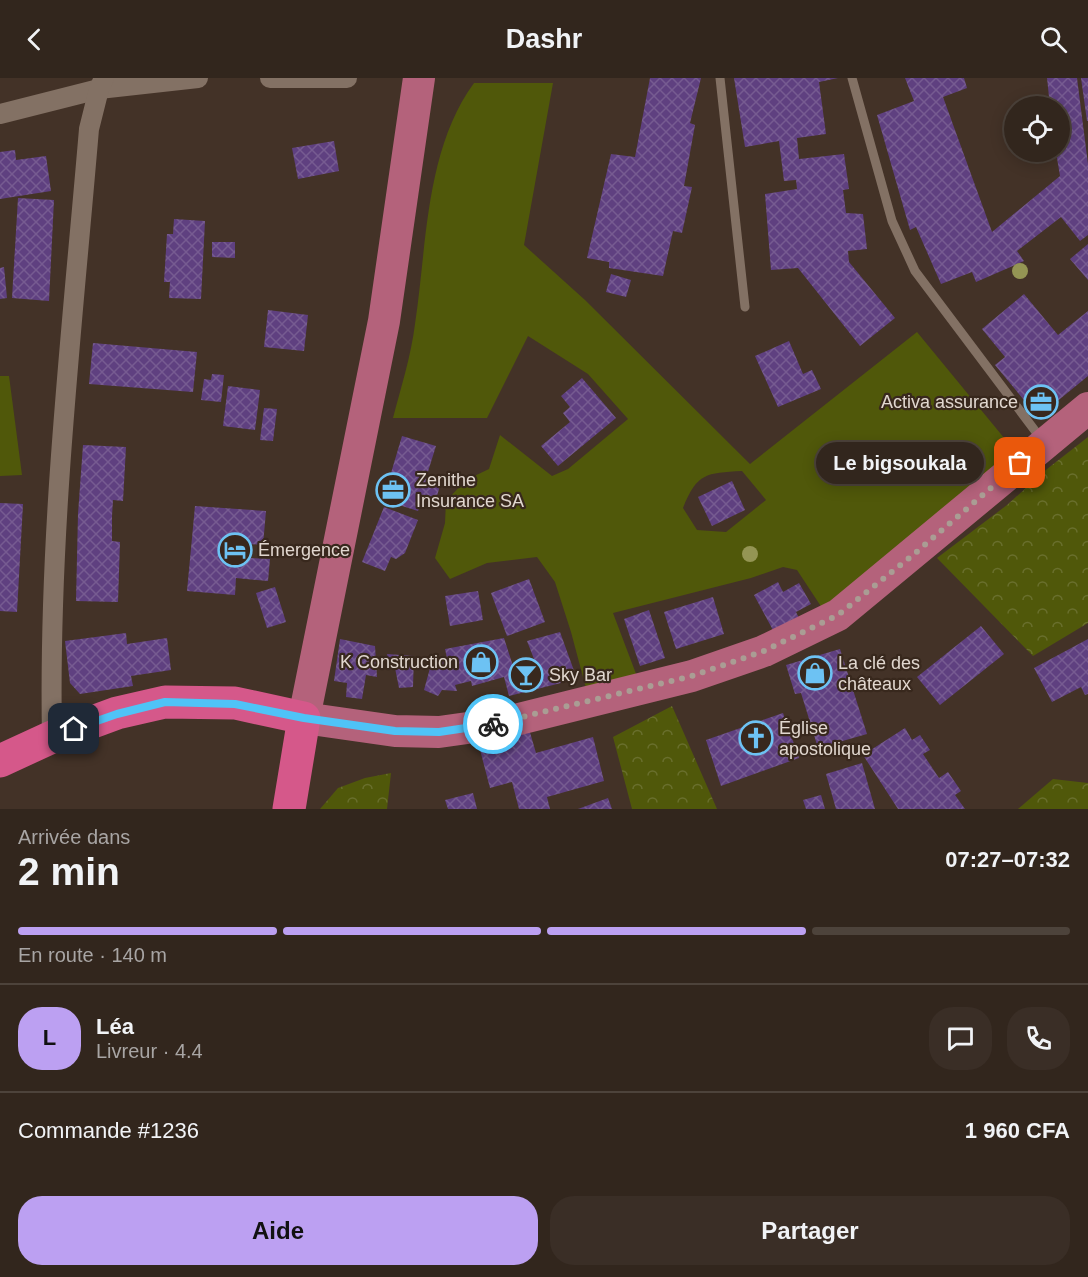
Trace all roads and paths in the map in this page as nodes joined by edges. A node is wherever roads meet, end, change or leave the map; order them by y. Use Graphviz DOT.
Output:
graph roads {
  1 [pos="198,78"];
  2 [pos="270,78"];
  3 [pos="347,78"];
  4 [pos="419,78"];
  5 [pos="720,78"];
  6 [pos="852,78"];
  7 [pos="101,84"];
  8 [pos="0,114"];
  9 [pos="745,307"];
  10 [pos="1088,408"];
  11 [pos="1045,443"];
  12 [pos="304,718"];
  13 [pos="52,737"];
  14 [pos="0,761"];
  15 [pos="289,807"];
  1 -- 7 [label="street"];
  2 -- 3 [label="street"];
  4 -- 12 [label="main road"];
  5 -- 9 [label="lane"];
  6 -- 11 [label="lane"];
  7 -- 8 [label="street"];
  7 -- 13 [label="street"];
  10 -- 11 [label="main road"];
  11 -- 12 [label="main road"];
  12 -- 13 [label="highway"];
  12 -- 15 [label="highway"];
  13 -- 14 [label="highway"];
}
